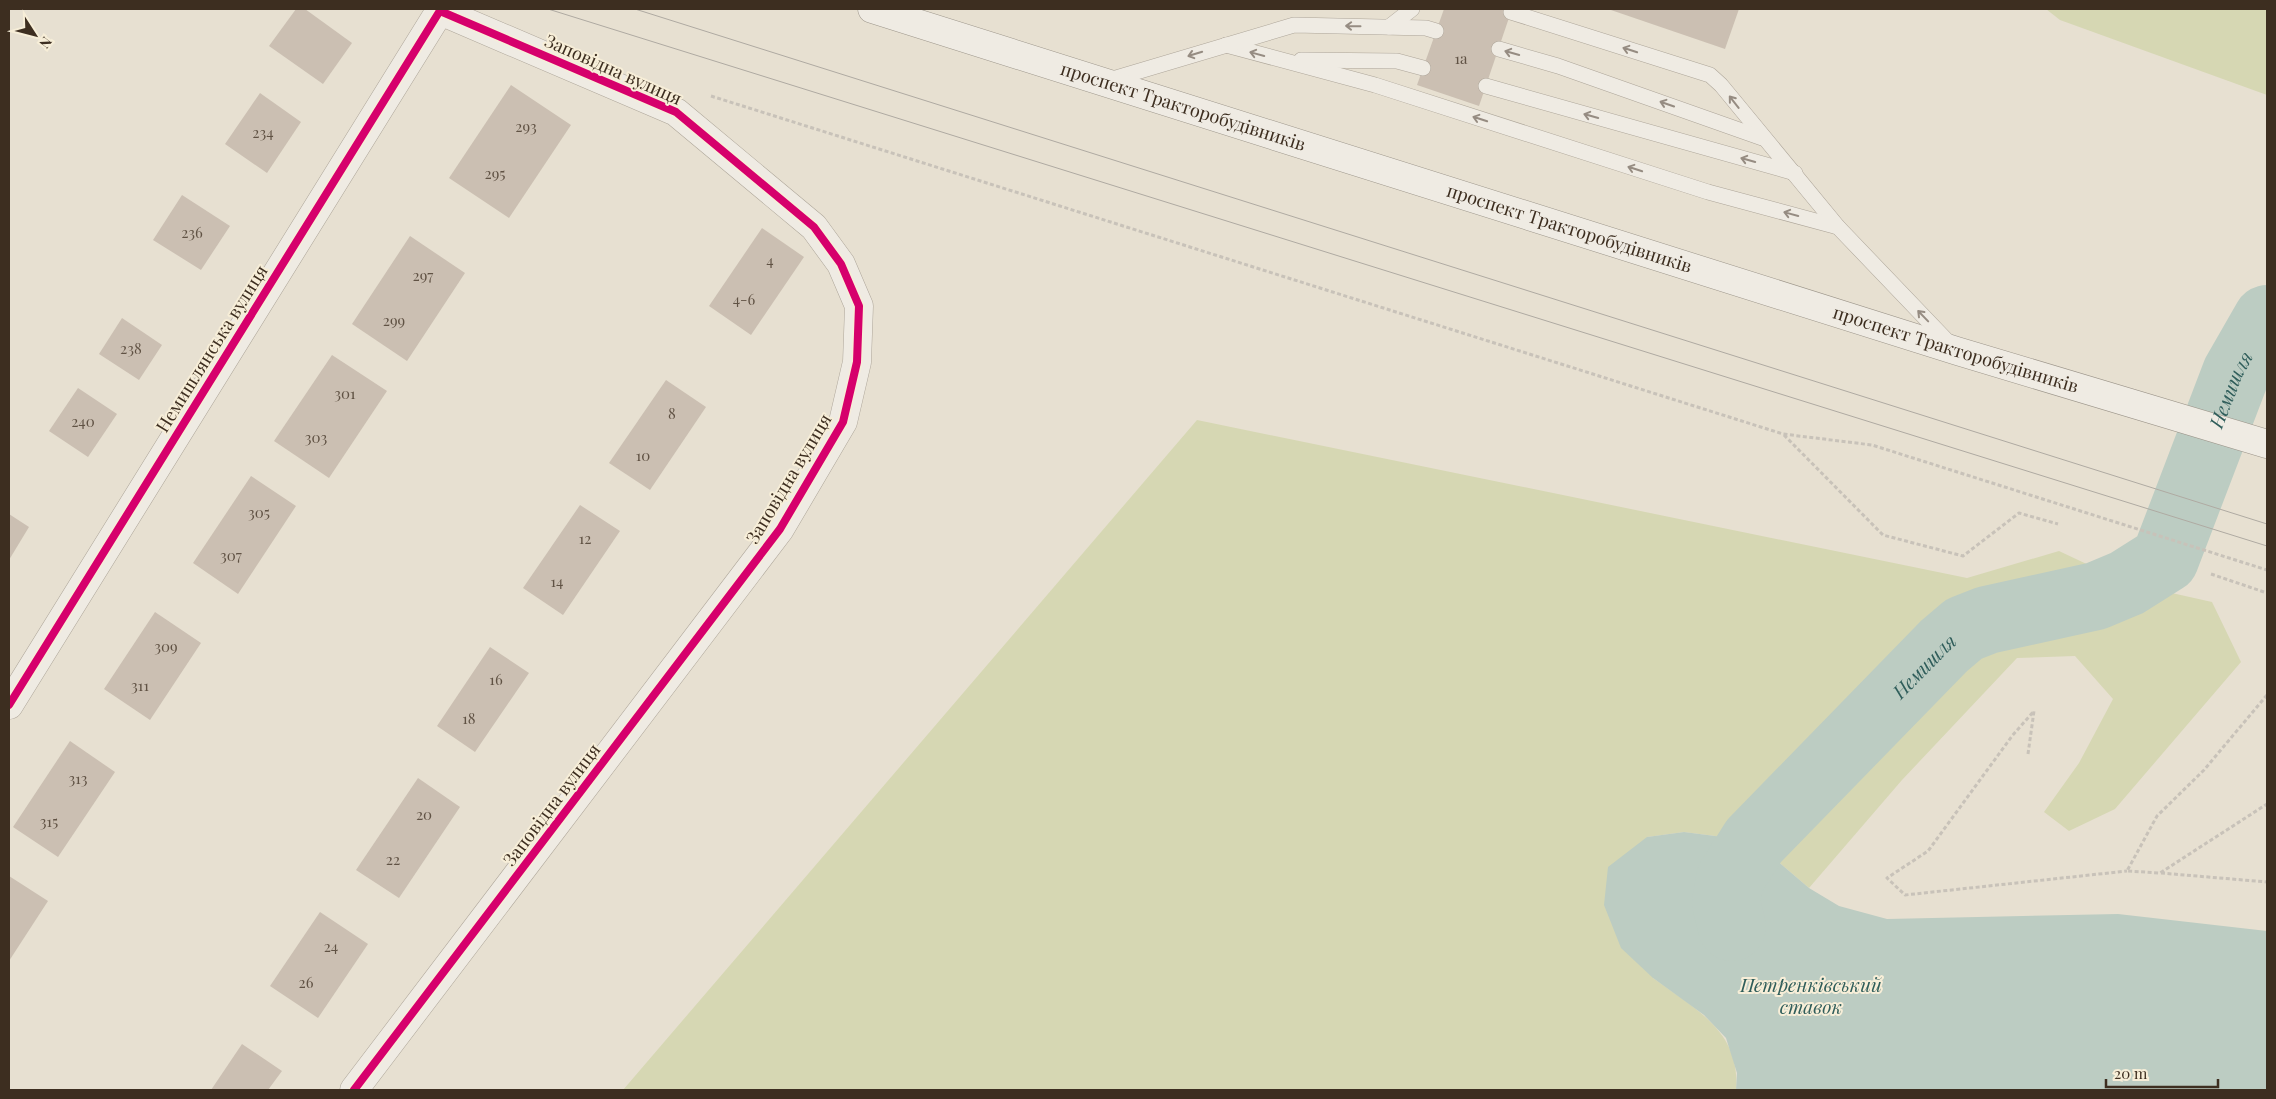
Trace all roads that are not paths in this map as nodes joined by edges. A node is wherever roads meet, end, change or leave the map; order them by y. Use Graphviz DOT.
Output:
graph roads {
  1 [pos="872,9"];
  2 [pos="1412,9"];
  3 [pos="441,10"];
  4 [pos="1511,12"];
  5 [pos="1389,27"];
  6 [pos="1436,31"];
  7 [pos="1226,45"];
  8 [pos="1499,49"];
  9 [pos="1281,60"];
  10 [pos="1423,68"];
  11 [pos="1103,82"];
  12 [pos="1486,86"];
  13 [pos="1762,138"];
  14 [pos="1794,174"];
  15 [pos="1838,227"];
  16 [pos="1956,351"];
  17 [pos="2267,444"];
  18 [pos="9,705"];
  19 [pos="354,1090"];
  1 -- 11 [label="street, проспект Тракторобудівників"];
  2 -- 5 [label="lane"];
  3 -- 18 [label="street, Немишлянська вулиця"];
  3 -- 19 [label="street, Заповідна вулиця"];
  13 -- 4 [label="lane, one-way"];
  5 -- 6 [label="lane"];
  5 -- 7 [label="lane, one-way"];
  9 -- 7 [label="lane, one-way"];
  7 -- 11 [label="lane, one-way"];
  13 -- 8 [label="lane, one-way"];
  9 -- 10 [label="lane"];
  15 -- 9 [label="lane, one-way"];
  11 -- 16 [label="street, проспект Тракторобудівників"];
  14 -- 12 [label="lane, one-way"];
  13 -- 14 [label="lane"];
  14 -- 15 [label="lane"];
  16 -- 15 [label="lane, one-way"];
  16 -- 17 [label="street, проспект Тракторобудівників"];
}
